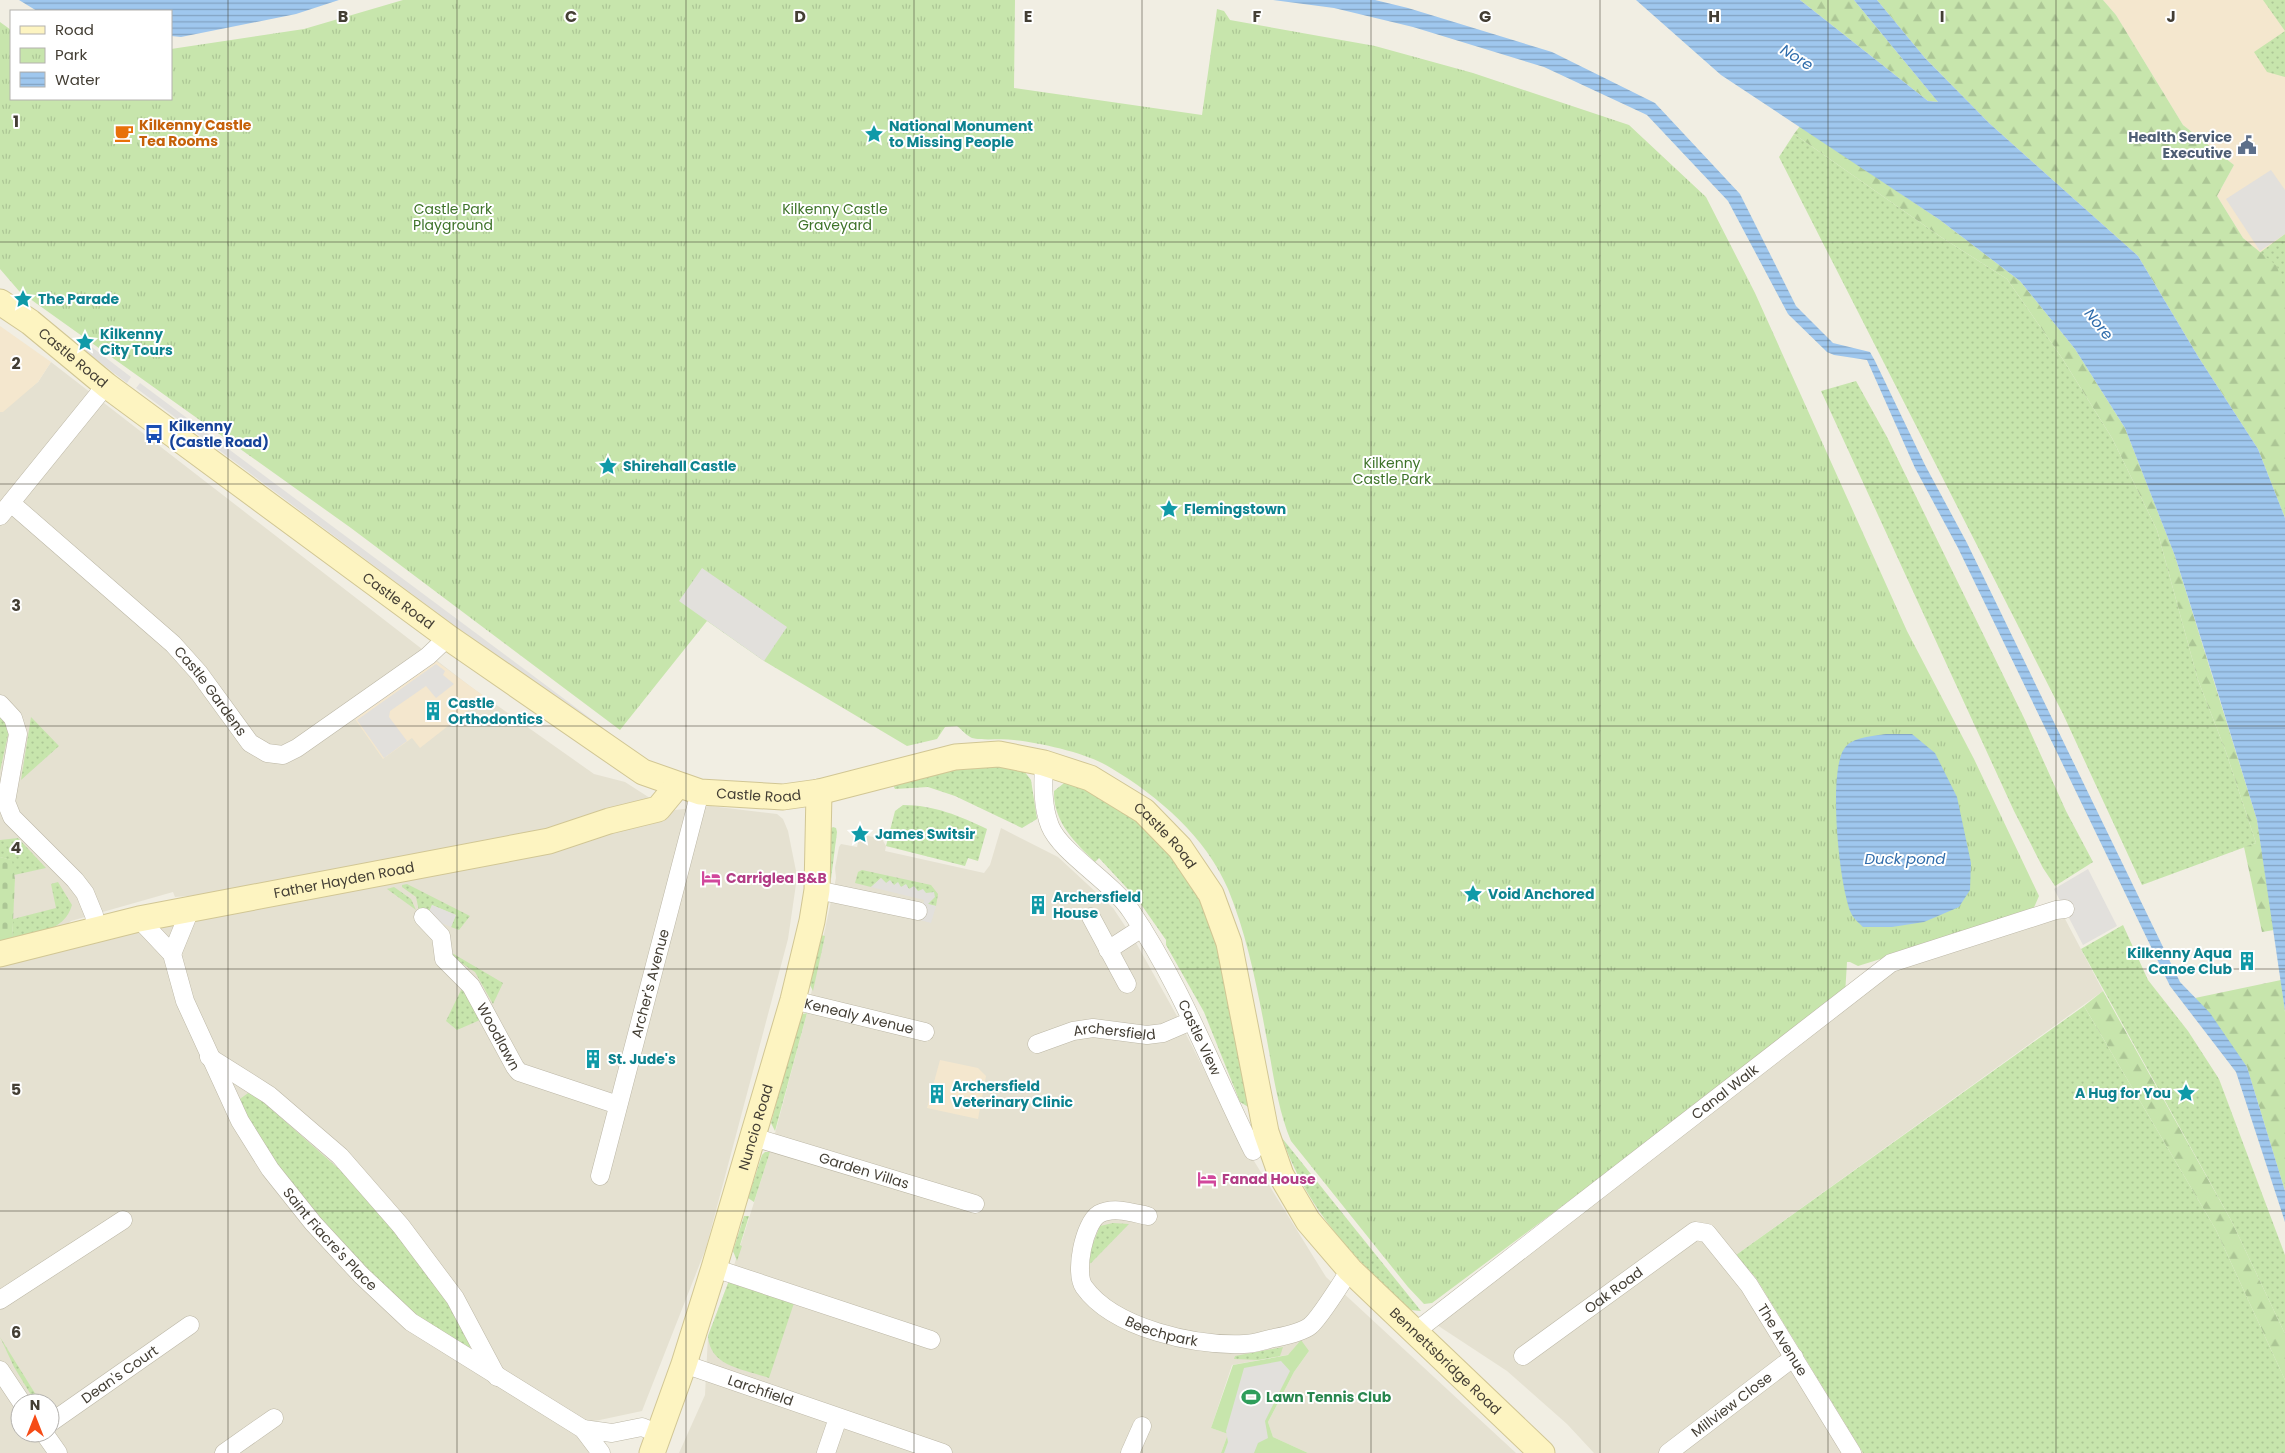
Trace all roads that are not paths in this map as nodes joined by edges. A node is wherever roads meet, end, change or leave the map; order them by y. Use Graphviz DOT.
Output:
graph roads {
  1 [pos="0,302"];
  2 [pos="106,385"];
  3 [pos="6,510"];
  4 [pos="448,637"];
  5 [pos="0,704"];
  6 [pos="1044,762"];
  7 [pos="688,789"];
  8 [pos="819,792"];
  9 [pos="817,890"];
  10 [pos="2065,909"];
  11 [pos="190,910"];
  12 [pos="918,911"];
  13 [pos="423,917"];
  14 [pos="1091,917"];
  15 [pos="139,919"];
  16 [pos="1142,928"];
  17 [pos="96,930"];
  18 [pos="1108,950"];
  19 [pos="2,954"];
  20 [pos="172,954"];
  21 [pos="1127,984"];
  22 [pos="793,1000"];
  23 [pos="1192,1021"];
  24 [pos="925,1032"];
  25 [pos="1037,1044"];
  26 [pos="209,1057"];
  27 [pos="618,1105"];
  28 [pos="753,1137"];
  29 [pos="1253,1151"];
  30 [pos="600,1176"];
  31 [pos="975,1204"];
  32 [pos="1148,1216"];
  33 [pos="123,1220"];
  34 [pos="1707,1233"];
  35 [pos="714,1268"];
  36 [pos="1350,1270"];
  37 [pos="0,1300"];
  38 [pos="190,1325"];
  39 [pos="1415,1332"];
  40 [pos="931,1340"];
  41 [pos="1523,1356"];
  42 [pos="1794,1357"];
  43 [pos="684,1364"];
  44 [pos="0,1370"];
  45 [pos="498,1378"];
  46 [pos="15,1393"];
  47 [pos="60,1416"];
  48 [pos="274,1418"];
  49 [pos="838,1418"];
  50 [pos="1142,1426"];
  51 [pos="583,1429"];
  52 [pos="655,1443"];
  53 [pos="224,1453"];
  54 [pos="601,1453"];
  55 [pos="826,1453"];
  56 [pos="943,1453"];
  57 [pos="1130,1453"];
  58 [pos="1542,1453"];
  59 [pos="1668,1453"];
  60 [pos="1852,1453"];
  1 -- 2 [label="main road, Castle Road"];
  2 -- 3 [label="street, Castle Gardens"];
  2 -- 4 [label="main road, Castle Road"];
  3 -- 4 [label="street, Castle Gardens"];
  4 -- 7 [label="main road, Castle Road"];
  5 -- 17 [label="street"];
  6 -- 8 [label="main road, Castle Road"];
  6 -- 16 [label="street, Castle View"];
  6 -- 36 [label="main road, Castle Road"];
  7 -- 8 [label="main road, Castle Road"];
  7 -- 11 [label="main road, Father Hayden Road"];
  7 -- 27 [label="street, Archer's Avenue"];
  8 -- 9 [label="main road, Nuncio Road"];
  9 -- 12 [label="street"];
  9 -- 22 [label="main road, Nuncio Road"];
  10 -- 39 [label="street, Canal Walk"];
  11 -- 15 [label="main road, Father Hayden Road"];
  11 -- 20 [label="street"];
  13 -- 27 [label="street, Woodlawn"];
  14 -- 18 [label="street"];
  15 -- 17 [label="main road, Father Hayden Road"];
  15 -- 20 [label="street, Saint Fiacre's Place"];
  16 -- 18 [label="street"];
  16 -- 23 [label="street, Castle View"];
  17 -- 19 [label="main road, Father Hayden Road"];
  18 -- 21 [label="street"];
  20 -- 26 [label="street, Saint Fiacre's Place"];
  22 -- 24 [label="street, Kenealy Avenue"];
  22 -- 28 [label="main road, Nuncio Road"];
  23 -- 25 [label="street, Archersfield"];
  23 -- 29 [label="street, Castle View"];
  26 -- 45 [label="street"];
  26 -- 45 [label="street, Saint Fiacre's Place"];
  27 -- 30 [label="street, Archer's Avenue"];
  28 -- 31 [label="street, Garden Villas"];
  28 -- 35 [label="main road, Nuncio Road"];
  32 -- 36 [label="street, Beechpark"];
  33 -- 37 [label="street"];
  34 -- 41 [label="street, Oak Road"];
  34 -- 42 [label="street, The Avenue"];
  35 -- 40 [label="street"];
  35 -- 43 [label="main road, Nuncio Road"];
  36 -- 39 [label="main road, Bennettsbridge Road"];
  38 -- 47 [label="street, Dean's Court"];
  39 -- 58 [label="main road, Bennettsbridge Road"];
  42 -- 59 [label="street, Millview Close"];
  42 -- 60 [label="street, The Avenue"];
  43 -- 49 [label="street, Larchfield"];
  43 -- 52 [label="main road, Nuncio Road"];
  44 -- 46 [label="street"];
  45 -- 51 [label="street, Saint Fiacre's Place"];
  48 -- 53 [label="street"];
  49 -- 55 [label="street"];
  49 -- 56 [label="street, Larchfield"];
  50 -- 57 [label="street"];
  51 -- 52 [label="street, Saint Fiacre's Place"];
  51 -- 54 [label="street, Saint Fiacre's Place"];
}
